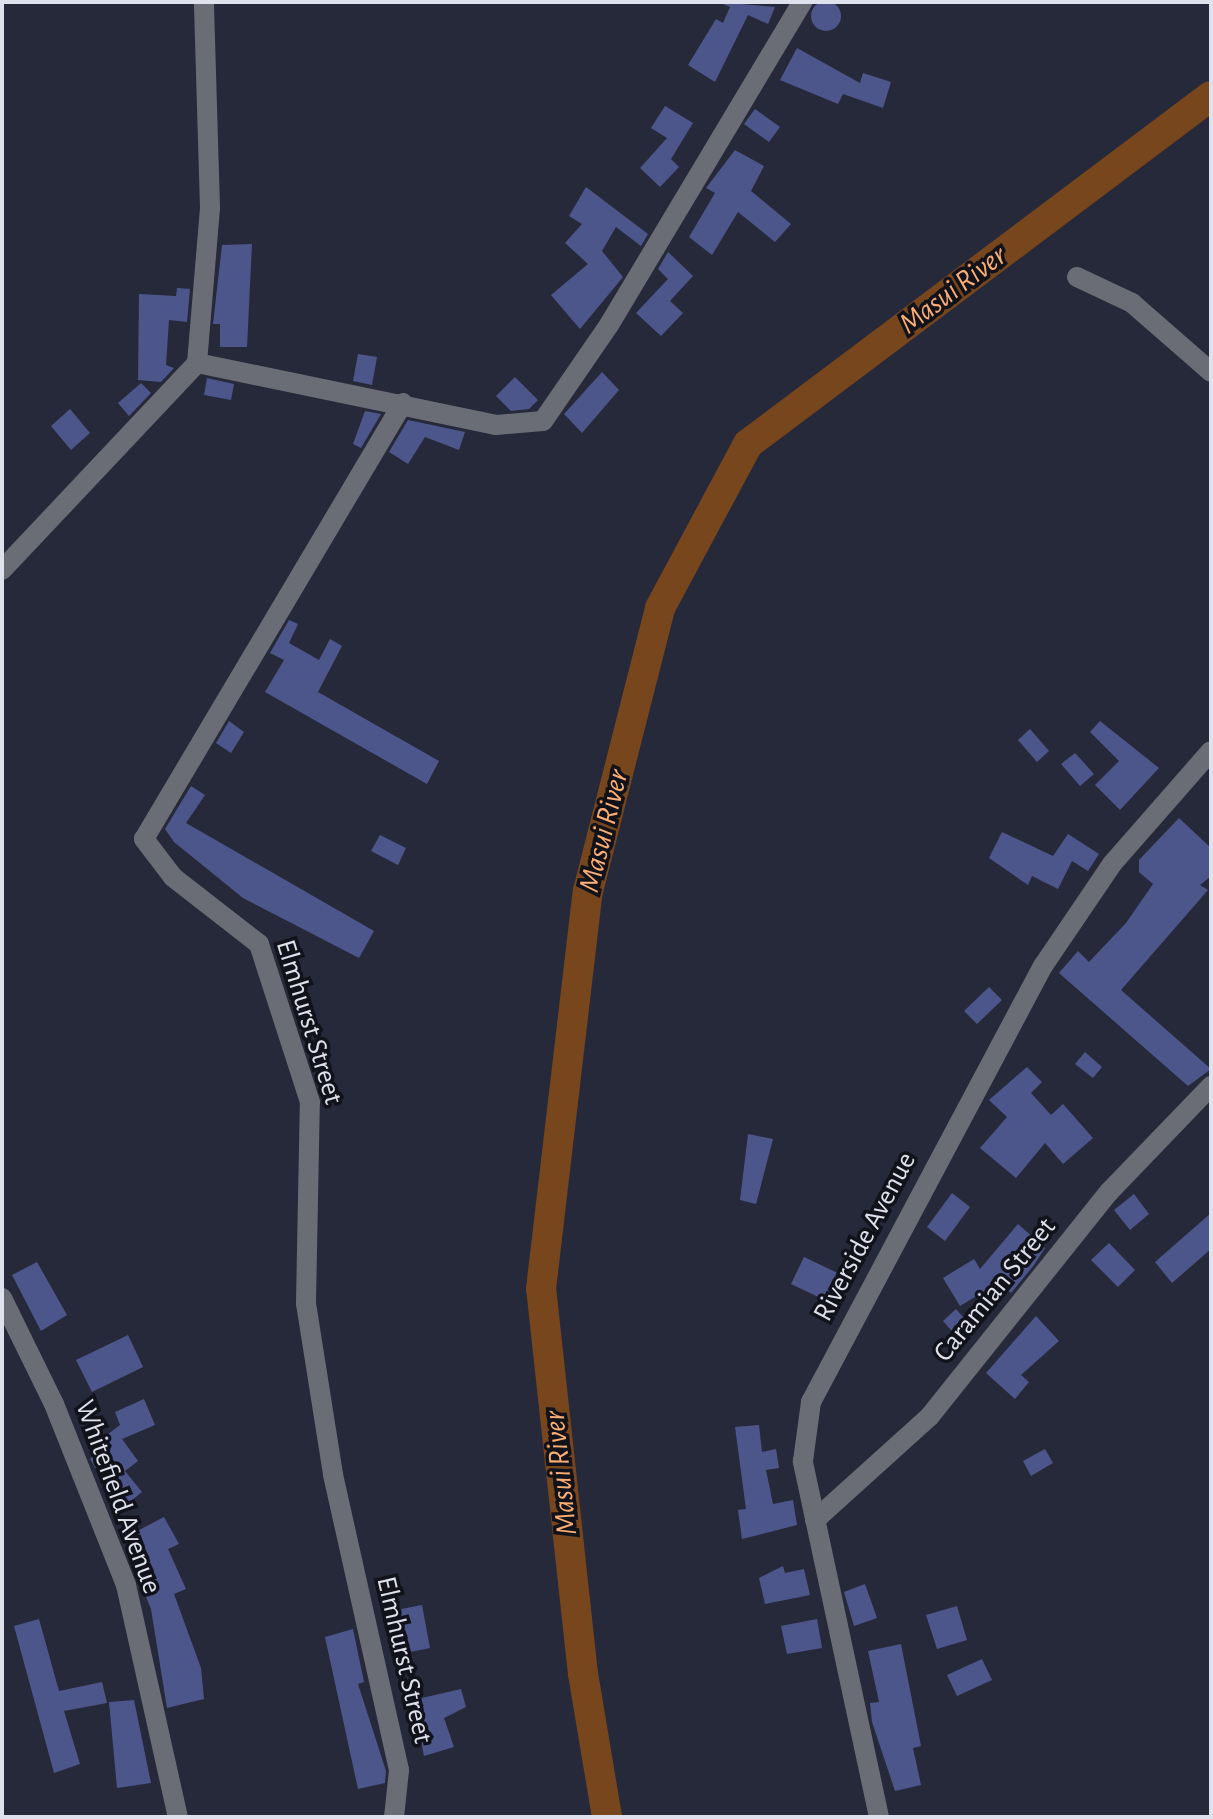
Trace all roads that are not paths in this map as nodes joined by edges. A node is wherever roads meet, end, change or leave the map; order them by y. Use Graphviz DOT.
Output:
graph roads {
  1 [pos="204,2"];
  2 [pos="802,2"];
  3 [pos="1077,277"];
  4 [pos="197,363"];
  5 [pos="1211,372"];
  6 [pos="403,403"];
  7 [pos="2,570"];
  8 [pos="1211,751"];
  9 [pos="1211,1086"];
  10 [pos="2,1298"];
  11 [pos="815,1520"];
  12 [pos="178,1817"];
  13 [pos="394,1817"];
  14 [pos="879,1817"];
  1 -- 4 [label="street"];
  2 -- 6 [label="street"];
  3 -- 5 [label="street"];
  4 -- 6 [label="street"];
  4 -- 7 [label="street"];
  6 -- 13 [label="street, Elmhurst Street"];
  8 -- 11 [label="street, Riverside Avenue"];
  9 -- 11 [label="street, Caramian Street"];
  10 -- 12 [label="street, Whitefield Avenue"];
  11 -- 14 [label="street, Riverside Avenue"];
}
